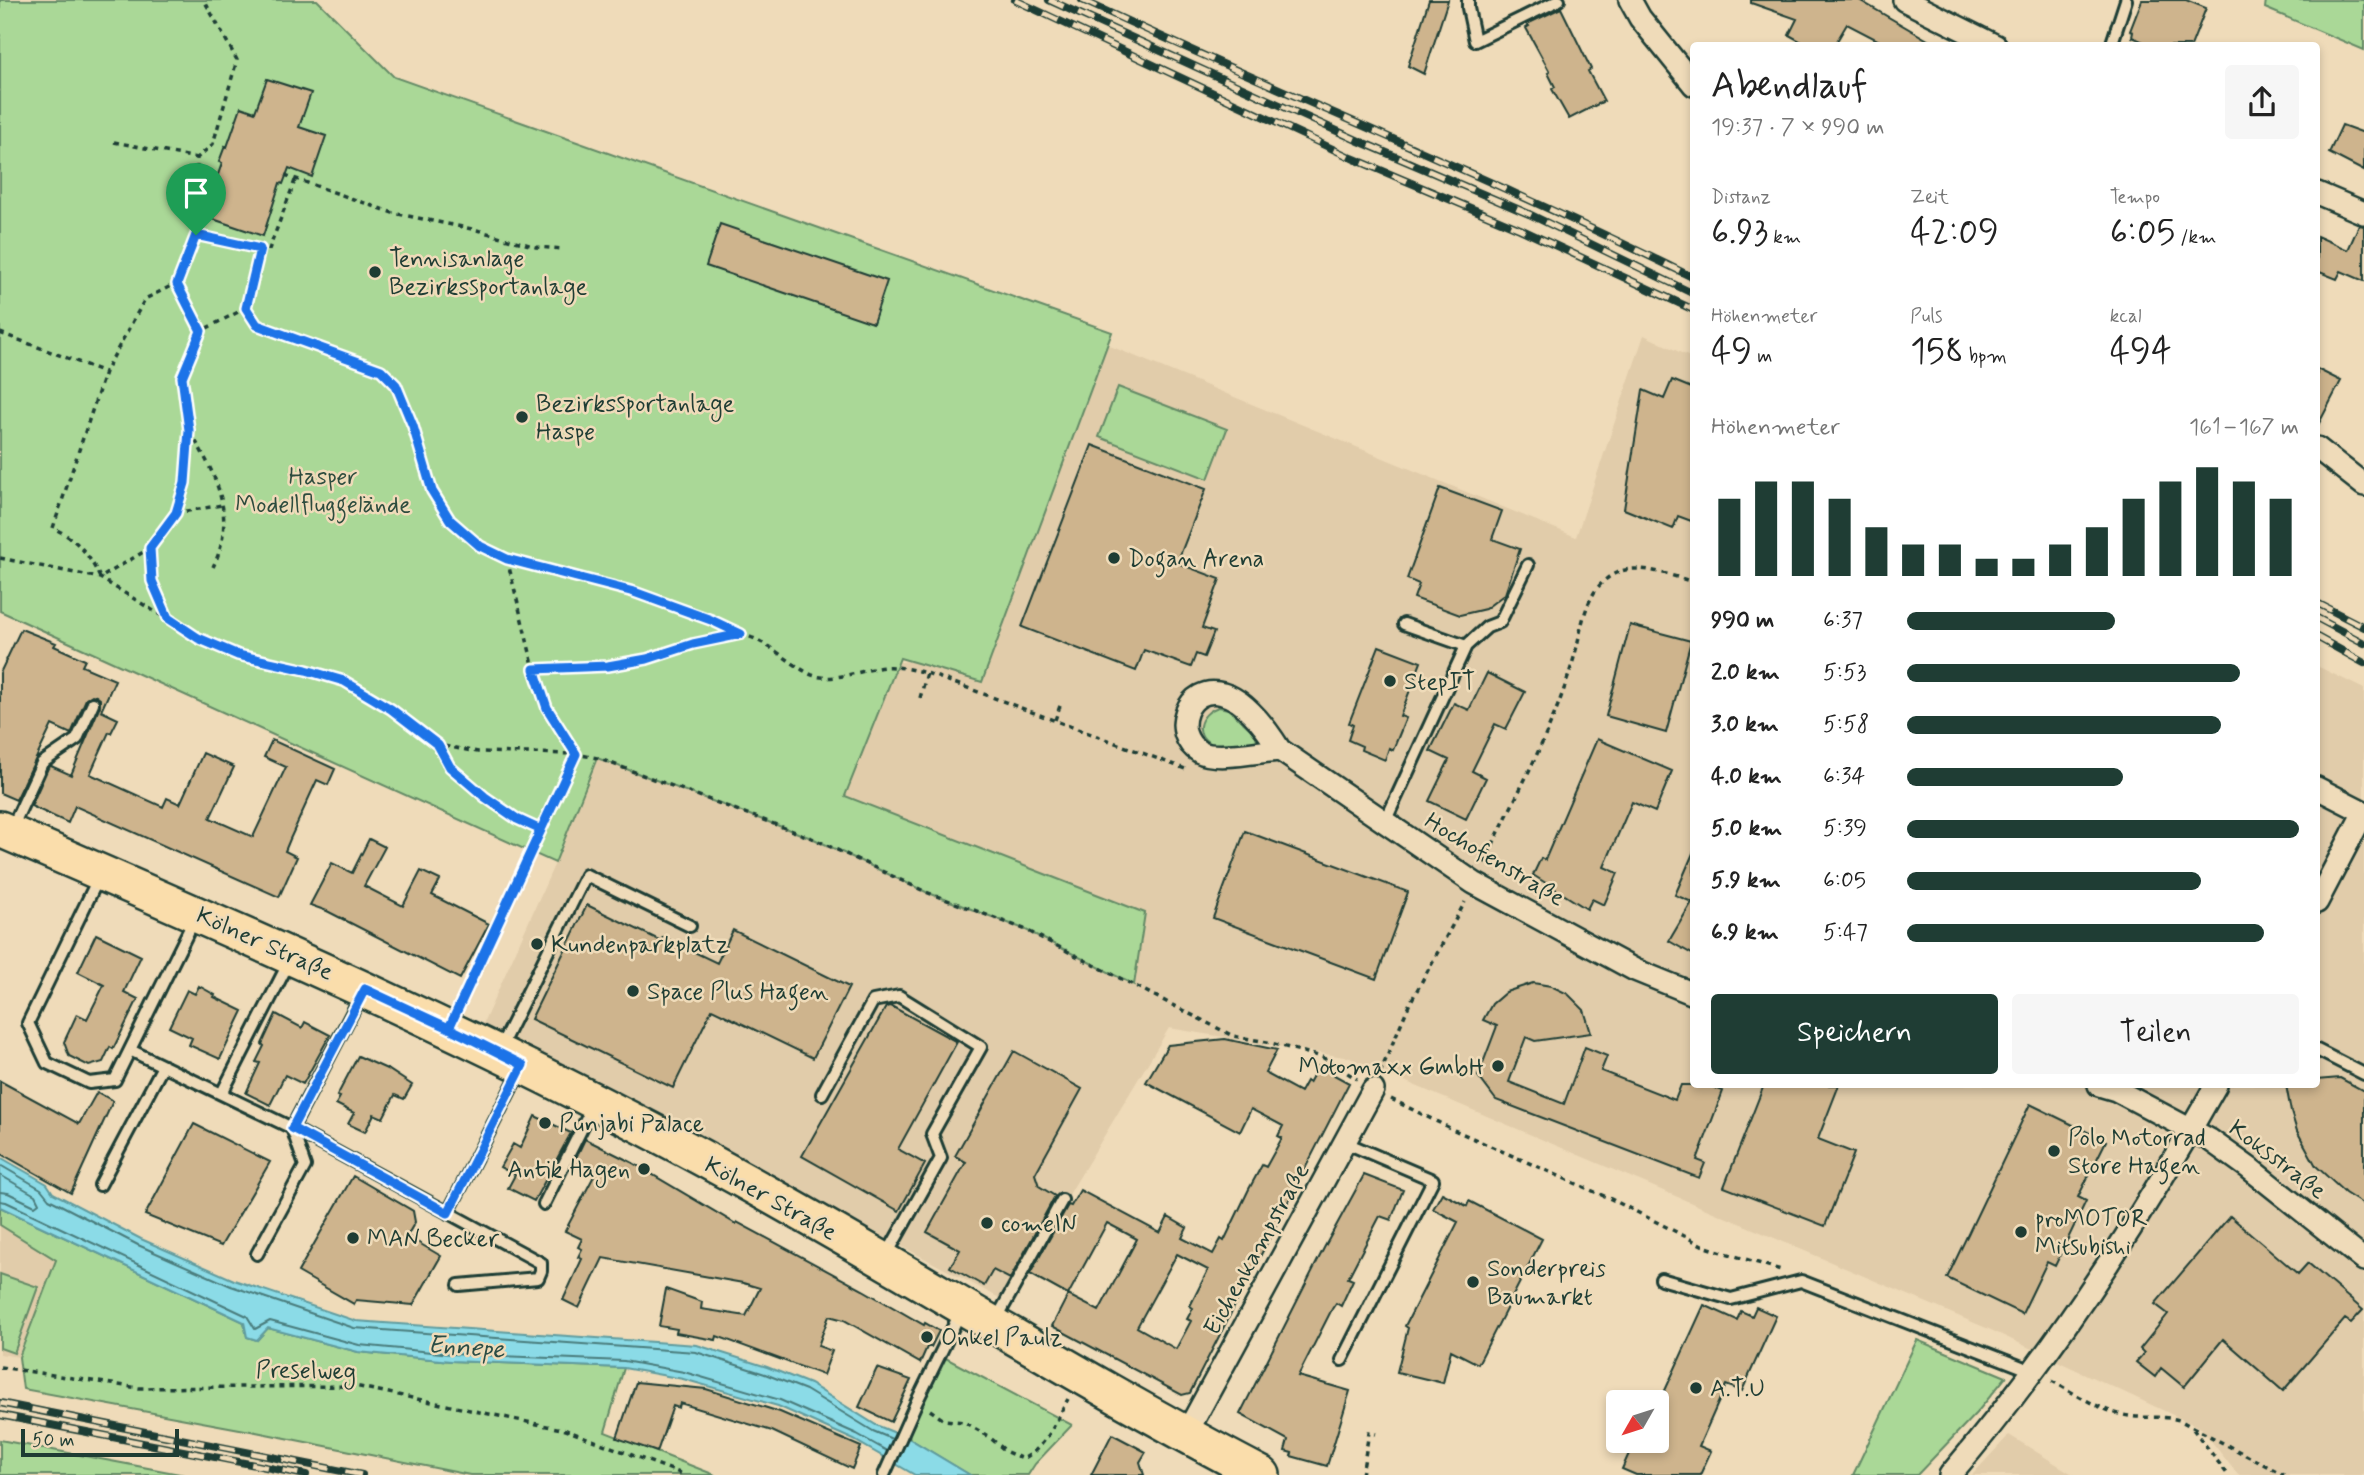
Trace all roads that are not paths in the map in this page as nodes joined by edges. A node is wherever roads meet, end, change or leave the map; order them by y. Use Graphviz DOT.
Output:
graph roads {
  1 [pos="1468,0"];
  2 [pos="1559,0"];
  3 [pos="1630,0"];
  4 [pos="1903,0"];
  5 [pos="2126,0"];
  6 [pos="1988,42"];
  7 [pos="2112,42"];
  8 [pos="1690,80"];
  9 [pos="2320,193"];
  10 [pos="2364,213"];
  11 [pos="2320,451"];
  12 [pos="2364,485"];
  13 [pos="1528,565"];
  14 [pos="1404,624"];
  15 [pos="1466,646"];
  16 [pos="93,703"];
  17 [pos="1280,750"];
  18 [pos="2320,790"];
  19 [pos="2364,812"];
  20 [pos="1385,822"];
  21 [pos="5,831"];
  22 [pos="102,872"];
  23 [pos="2320,896"];
  24 [pos="198,913"];
  25 [pos="690,926"];
  26 [pos="292,955"];
  27 [pos="365,989"];
  28 [pos="1690,992"];
  29 [pos="130,1050"];
  30 [pos="2320,1052"];
  31 [pos="510,1058"];
  32 [pos="163,1066"];
  33 [pos="2364,1074"];
  34 [pos="2109,1088"];
  35 [pos="2214,1088"];
  36 [pos="1373,1090"];
  37 [pos="222,1094"];
  38 [pos="821,1094"];
  39 [pos="595,1102"];
  40 [pos="292,1128"];
  41 [pos="2191,1129"];
  42 [pos="1344,1142"];
  43 [pos="100,1185"];
  44 [pos="1062,1200"];
  45 [pos="544,1204"];
  46 [pos="448,1213"];
  47 [pos="257,1254"];
  48 [pos="2364,1260"];
  49 [pos="883,1261"];
  50 [pos="1661,1279"];
  51 [pos="459,1285"];
  52 [pos="963,1308"];
  53 [pos="992,1326"];
  54 [pos="1342,1360"];
  55 [pos="2032,1371"];
  56 [pos="1186,1434"];
  57 [pos="884,1475"];
  58 [pos="1262,1475"];
  59 [pos="1950,1475"];
  1 -- 2 [label="lane"];
  3 -- 8 [label="street"];
  4 -- 6 [label="street"];
  5 -- 7 [label="lane"];
  9 -- 10 [label="street"];
  11 -- 12 [label="street"];
  13 -- 15 [label="lane"];
  14 -- 15 [label="lane"];
  15 -- 20 [label="lane"];
  16 -- 21 [label="lane"];
  17 -- 20 [label="street, Hochofenstraße"];
  18 -- 19 [label="street"];
  19 -- 23 [label="street"];
  20 -- 28 [label="street, Hochofenstraße"];
  21 -- 22 [label="main road, Kölner Straße"];
  22 -- 24 [label="main road, Kölner Straße"];
  22 -- 29 [label="lane"];
  24 -- 26 [label="main road, Kölner Straße"];
  24 -- 29 [label="lane"];
  25 -- 31 [label="lane"];
  26 -- 27 [label="main road, Kölner Straße"];
  26 -- 37 [label="lane"];
  27 -- 31 [label="main road, Kölner Straße"];
  27 -- 40 [label="lane"];
  29 -- 32 [label="lane"];
  30 -- 33 [label="lane"];
  31 -- 39 [label="main road, Kölner Straße"];
  31 -- 46 [label="lane"];
  32 -- 37 [label="lane"];
  32 -- 43 [label="lane"];
  34 -- 41 [label="street"];
  35 -- 41 [label="street"];
  36 -- 42 [label="street, Eichenkampstraße"];
  37 -- 40 [label="lane"];
  38 -- 49 [label="lane"];
  39 -- 45 [label="lane"];
  39 -- 49 [label="main road, Kölner Straße"];
  40 -- 46 [label="lane"];
  40 -- 47 [label="lane"];
  41 -- 48 [label="street, Koksstraße"];
  41 -- 55 [label="street"];
  42 -- 54 [label="lane"];
  42 -- 56 [label="street, Eichenkampstraße"];
  44 -- 53 [label="lane"];
  46 -- 51 [label="lane"];
  49 -- 52 [label="main road, Kölner Straße"];
  50 -- 55 [label="lane"];
  52 -- 53 [label="main road, Kölner Straße"];
  52 -- 57 [label="lane"];
  53 -- 56 [label="main road, Kölner Straße"];
  55 -- 59 [label="street"];
  56 -- 58 [label="main road, Kölner Straße"];
}
